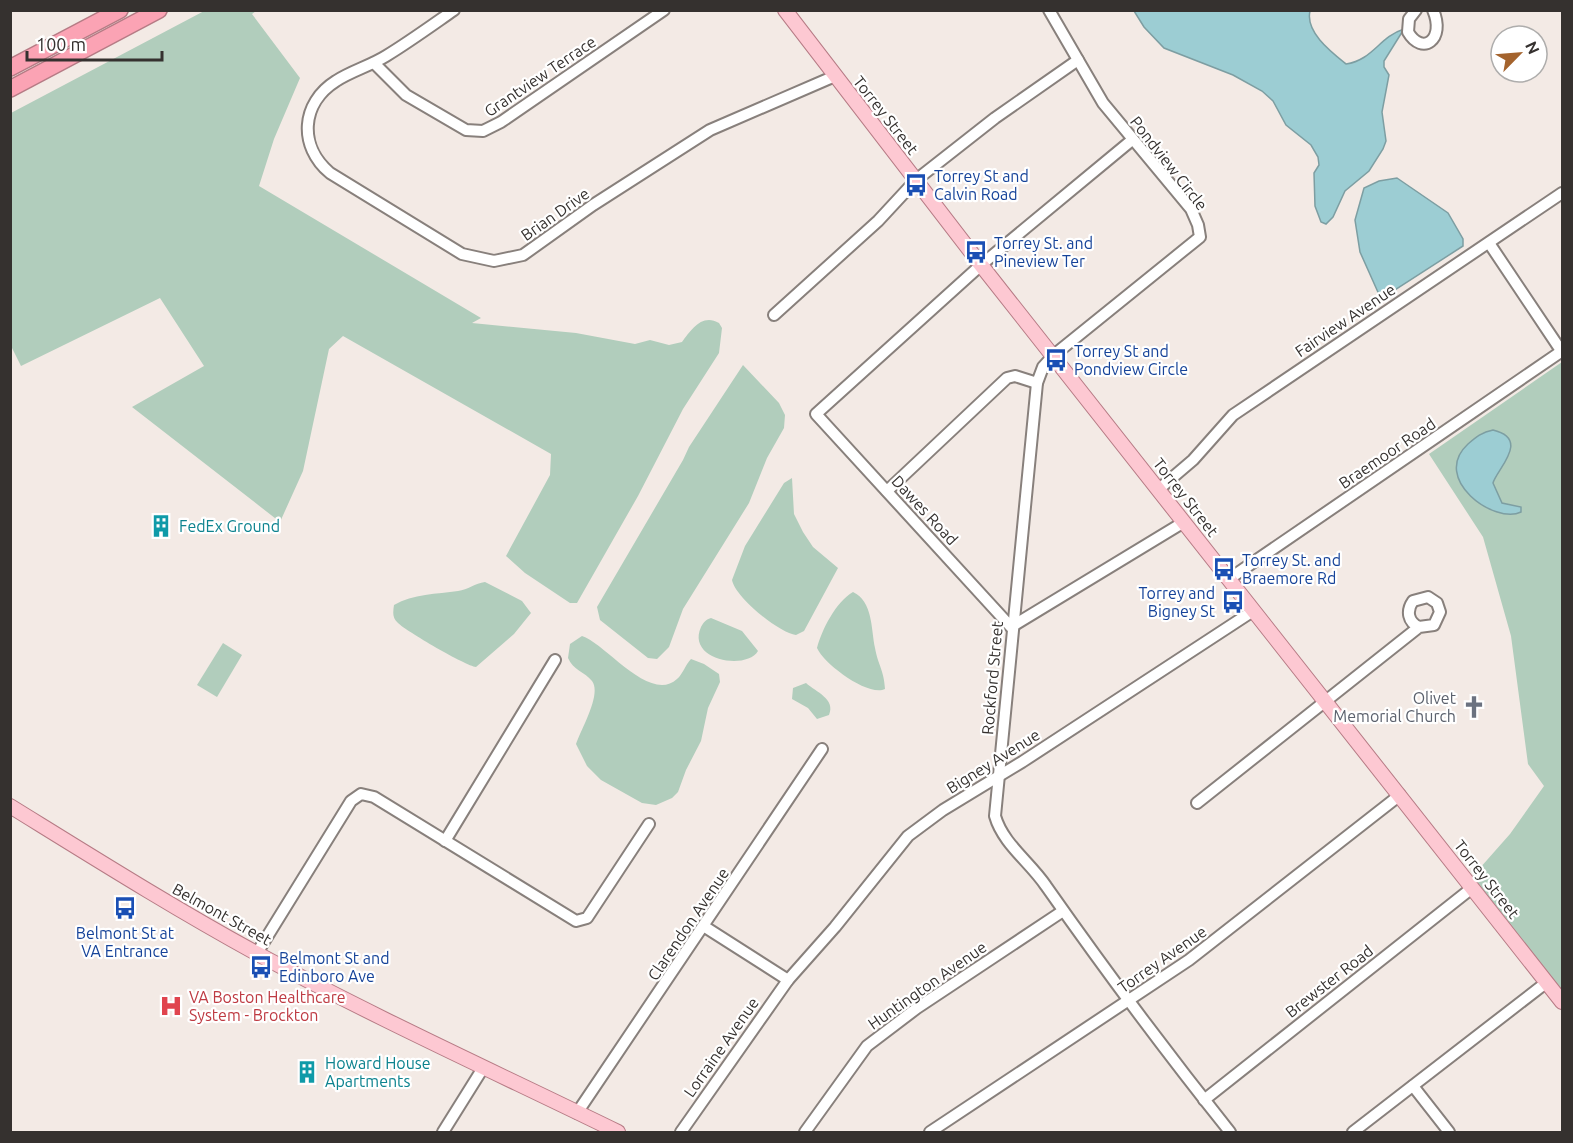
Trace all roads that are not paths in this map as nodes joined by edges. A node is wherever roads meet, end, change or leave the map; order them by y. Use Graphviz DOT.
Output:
graph roads {
  1 [pos="120,10"];
  2 [pos="159,10"];
  3 [pos="454,10"];
  4 [pos="664,10"];
  5 [pos="785,10"];
  6 [pos="1049,10"];
  7 [pos="1416,10"];
  8 [pos="1434,10"];
  9 [pos="1078,60"];
  10 [pos="374,63"];
  11 [pos="10,68"];
  12 [pos="836,76"];
  13 [pos="10,88"];
  14 [pos="1132,140"];
  15 [pos="916,180"];
  16 [pos="1563,193"];
  17 [pos="1489,243"];
  18 [pos="981,265"];
  19 [pos="774,315"];
  20 [pos="1562,351"];
  21 [pos="1054,355"];
  22 [pos="1038,383"];
  23 [pos="1159,489"];
  24 [pos="887,491"];
  25 [pos="1184,522"];
  26 [pos="1229,579"];
  27 [pos="1253,611"];
  28 [pos="1011,627"];
  29 [pos="1419,627"];
  30 [pos="555,660"];
  31 [pos="1327,701"];
  32 [pos="822,749"];
  33 [pos="999,776"];
  34 [pos="1400,795"];
  35 [pos="1197,803"];
  36 [pos="10,806"];
  37 [pos="649,824"];
  38 [pos="445,841"];
  39 [pos="1472,888"];
  40 [pos="1063,911"];
  41 [pos="705,927"];
  42 [pos="257,953"];
  43 [pos="788,980"];
  44 [pos="1547,982"];
  45 [pos="1127,1002"];
  46 [pos="1563,1002"];
  47 [pos="483,1068"];
  48 [pos="1413,1086"];
  49 [pos="1204,1100"];
  50 [pos="577,1113"];
  51 [pos="443,1132"];
  52 [pos="618,1132"];
  53 [pos="681,1132"];
  54 [pos="805,1132"];
  55 [pos="930,1132"];
  56 [pos="1230,1132"];
  57 [pos="1353,1132"];
  58 [pos="1449,1132"];
  1 -- 11 [label="highway"];
  2 -- 13 [label="highway"];
  3 -- 10 [label="street"];
  4 -- 10 [label="street, Grantview Terrace"];
  5 -- 12 [label="main road, Torrey Street"];
  6 -- 9 [label="street, Pondview Circle"];
  7 -- 8 [label="street"];
  9 -- 14 [label="street, Pondview Circle"];
  9 -- 15 [label="street"];
  10 -- 12 [label="street, Brian Drive"];
  12 -- 15 [label="main road, Torrey Street"];
  14 -- 18 [label="street"];
  14 -- 21 [label="street, Pondview Circle"];
  15 -- 18 [label="main road, Torrey Street"];
  15 -- 19 [label="street"];
  16 -- 17 [label="street, Fairview Avenue"];
  17 -- 20 [label="street"];
  17 -- 23 [label="street, Fairview Avenue"];
  18 -- 21 [label="main road, Torrey Street"];
  18 -- 24 [label="street, Dawes Road"];
  20 -- 26 [label="street, Braemoor Road"];
  21 -- 22 [label="street, Rockford Street"];
  21 -- 23 [label="main road, Torrey Street"];
  22 -- 24 [label="street"];
  22 -- 28 [label="street, Rockford Street"];
  23 -- 25 [label="main road, Torrey Street"];
  24 -- 28 [label="street, Dawes Road"];
  25 -- 26 [label="main road, Torrey Street"];
  25 -- 28 [label="street"];
  26 -- 27 [label="main road, Torrey Street"];
  27 -- 31 [label="main road, Torrey Street"];
  27 -- 33 [label="street, Bigney Avenue"];
  28 -- 33 [label="street, Rockford Street"];
  29 -- 31 [label="street"];
  30 -- 38 [label="street"];
  31 -- 34 [label="main road, Torrey Street"];
  31 -- 35 [label="street"];
  32 -- 41 [label="street, Clarendon Avenue"];
  33 -- 40 [label="street, Rockford Street"];
  33 -- 43 [label="street, Bigney Avenue"];
  34 -- 39 [label="main road, Torrey Street"];
  34 -- 45 [label="street, Torrey Avenue"];
  36 -- 42 [label="main road, Belmont Street"];
  37 -- 38 [label="street"];
  38 -- 42 [label="street"];
  39 -- 44 [label="main road, Torrey Street"];
  39 -- 49 [label="street, Brewster Road"];
  40 -- 45 [label="street, Rockford Street"];
  40 -- 54 [label="street, Huntington Avenue"];
  41 -- 43 [label="street"];
  41 -- 50 [label="street, Clarendon Avenue"];
  42 -- 47 [label="main road, Belmont Street"];
  43 -- 53 [label="street, Lorraine Avenue"];
  44 -- 46 [label="main road, Torrey Street"];
  44 -- 48 [label="street"];
  45 -- 49 [label="street, Rockford Street"];
  45 -- 55 [label="street, Torrey Avenue"];
  47 -- 50 [label="main road, Belmont Street"];
  47 -- 51 [label="street"];
  48 -- 57 [label="street"];
  48 -- 58 [label="street"];
  49 -- 56 [label="street, Rockford Street"];
  50 -- 52 [label="main road, Belmont Street"];
}
